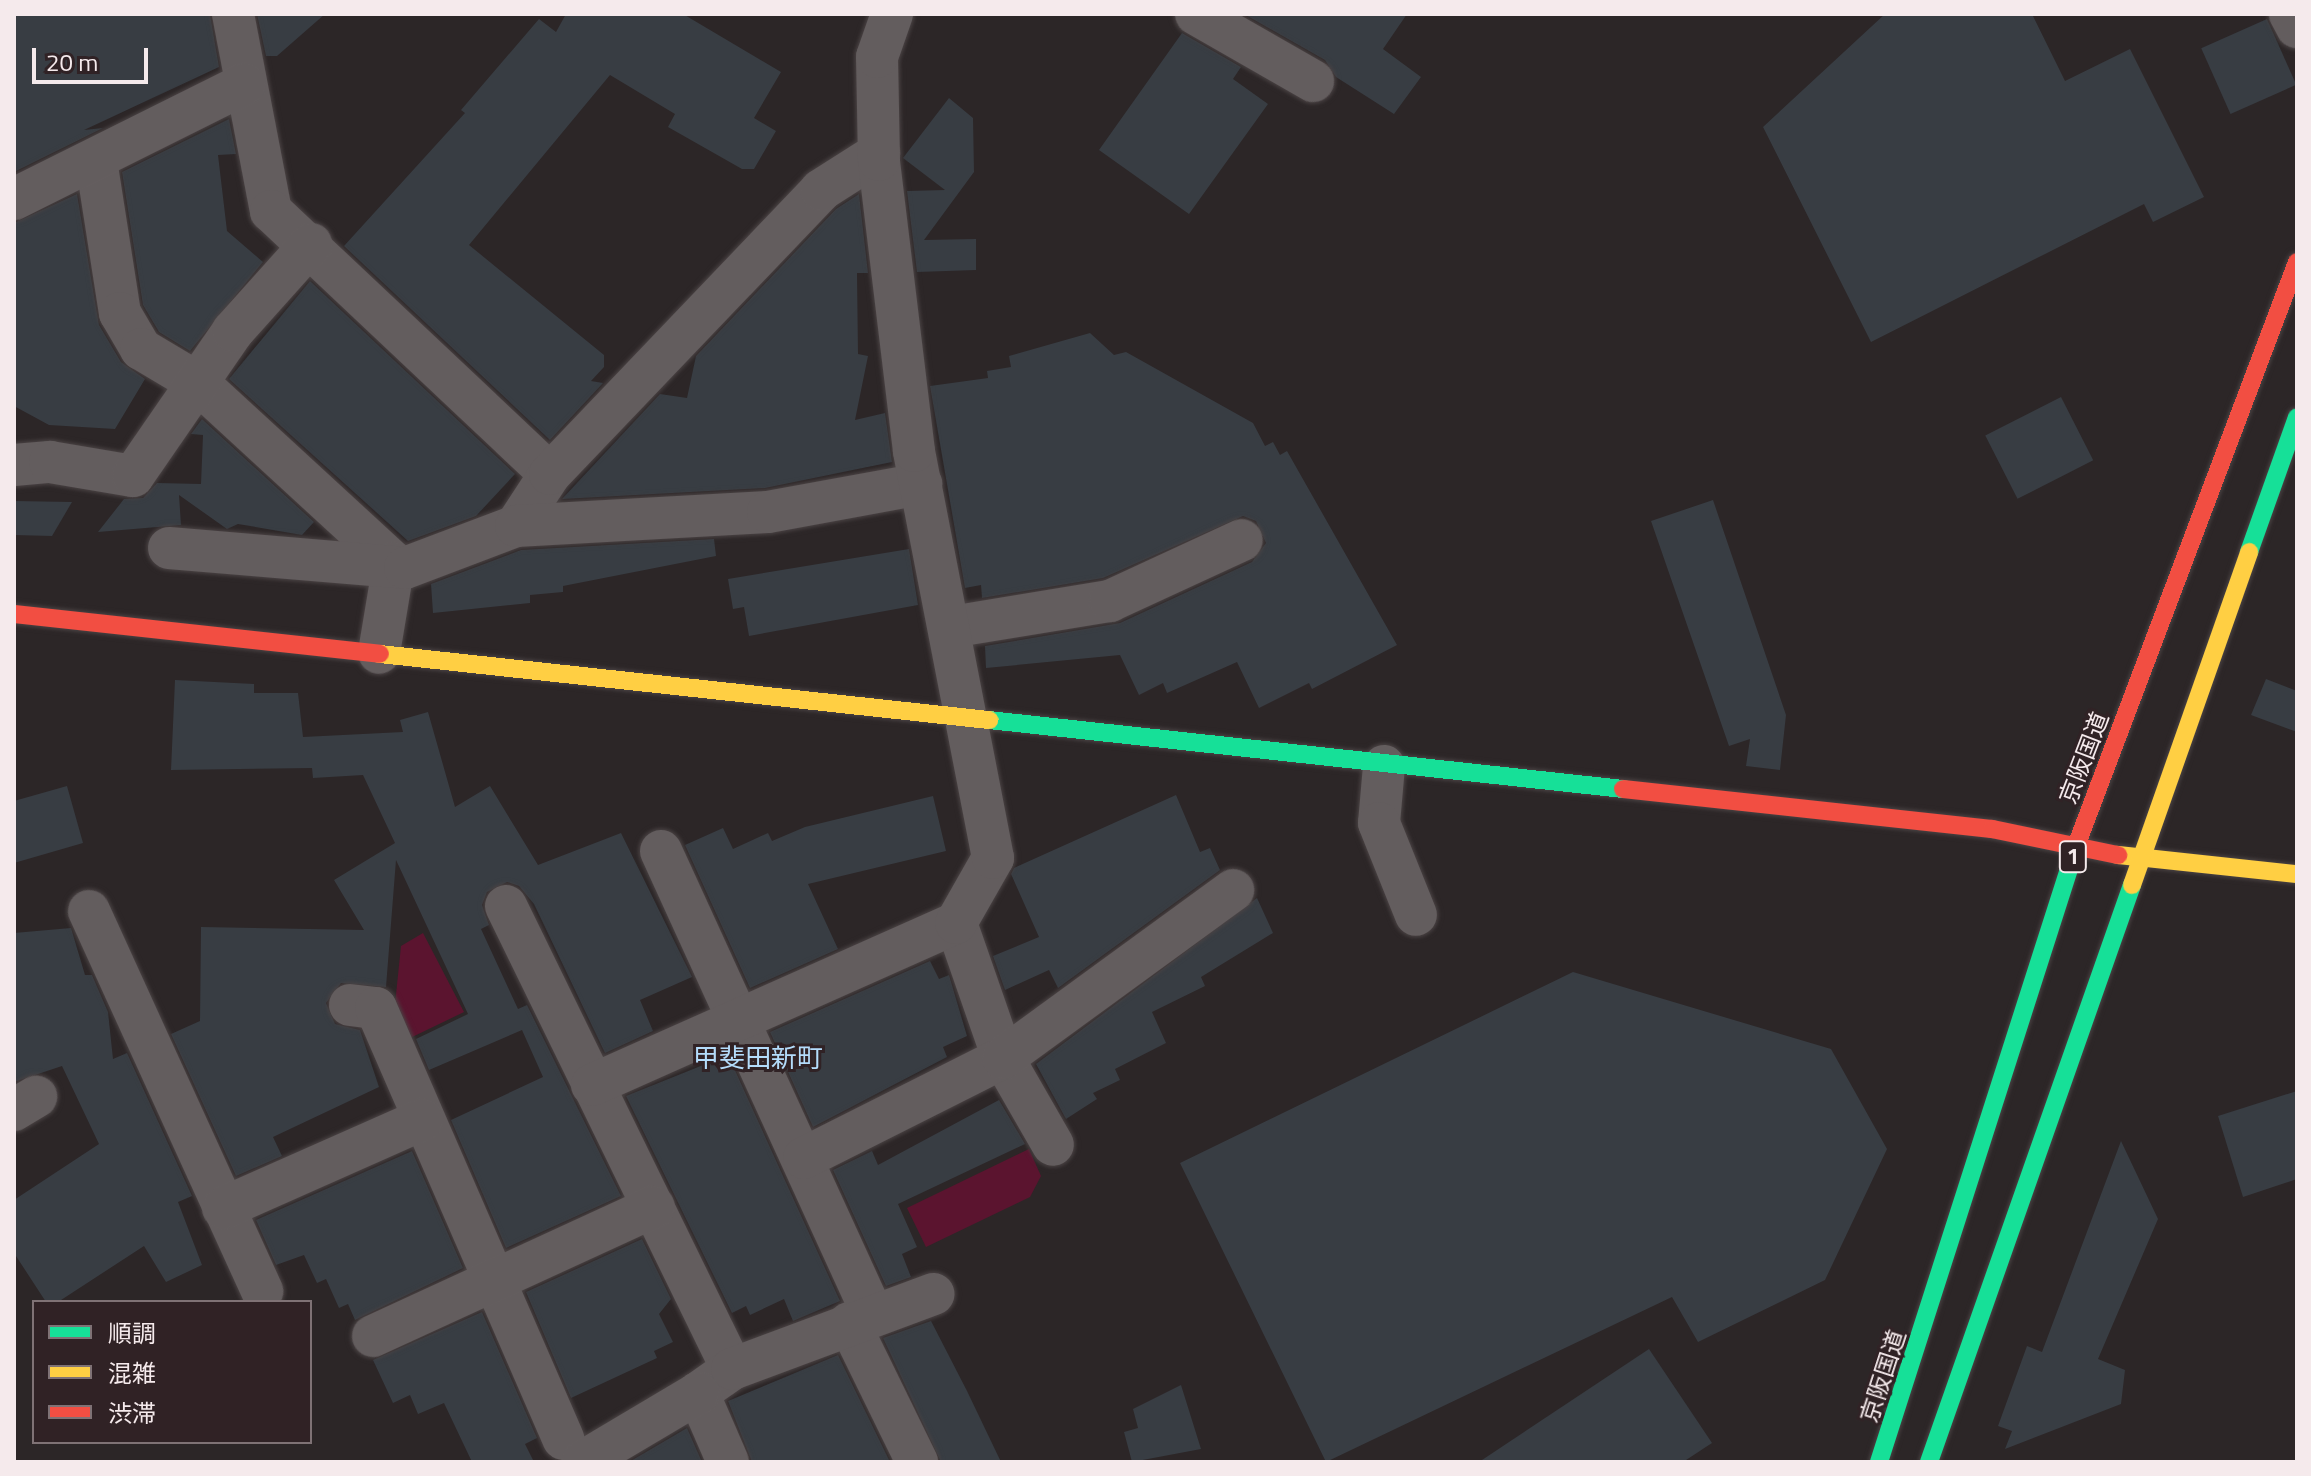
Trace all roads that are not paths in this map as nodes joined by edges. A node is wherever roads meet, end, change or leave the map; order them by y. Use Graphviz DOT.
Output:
graph roads {
  1 [pos="233,14"];
  2 [pos="892,14"];
  3 [pos="1196,14"];
  4 [pos="2290,14"];
  5 [pos="2297,27"];
  6 [pos="1313,81"];
  7 [pos="245,84"];
  8 [pos="879,153"];
  9 [pos="96,160"];
  10 [pos="14,199"];
  11 [pos="311,244"];
  12 [pos="2297,262"];
  13 [pos="198,383"];
  14 [pos="2297,417"];
  15 [pos="14,465"];
  16 [pos="550,474"];
  17 [pos="921,484"];
  18 [pos="516,526"];
  19 [pos="1242,540"];
  20 [pos="169,548"];
  21 [pos="394,563"];
  22 [pos="14,614"];
  23 [pos="951,627"];
  24 [pos="379,653"];
  25 [pos="970,716"];
  26 [pos="1384,766"];
  27 [pos="2075,850"];
  28 [pos="661,851"];
  29 [pos="2145,856"];
  30 [pos="2297,874"];
  31 [pos="1233,890"];
  32 [pos="506,906"];
  33 [pos="89,911"];
  34 [pos="1416,915"];
  35 [pos="956,923"];
  36 [pos="350,1005"];
  37 [pos="739,1018"];
  38 [pos="1003,1058"];
  39 [pos="592,1085"];
  40 [pos="422,1120"];
  41 [pos="1053,1145"];
  42 [pos="804,1158"];
  43 [pos="654,1207"];
  44 [pos="223,1208"];
  45 [pos="493,1282"];
  46 [pos="262,1291"];
  47 [pos="934,1294"];
  48 [pos="861,1318"];
  49 [pos="373,1336"];
  50 [pos="732,1369"];
  51 [pos="698,1393"];
  52 [pos="572,1451"];
  53 [pos="728,1462"];
  54 [pos="917,1462"];
  55 [pos="1879,1462"];
  56 [pos="1929,1462"];
  1 -- 7 [label="street"];
  2 -- 8 [label="street"];
  3 -- 6 [label="street"];
  4 -- 5 [label="street"];
  7 -- 9 [label="street"];
  7 -- 11 [label="street"];
  8 -- 16 [label="street"];
  8 -- 17 [label="street"];
  9 -- 10 [label="street"];
  9 -- 13 [label="street"];
  11 -- 13 [label="street"];
  11 -- 16 [label="street"];
  12 -- 27 [label="main road, 京阪国道 / 1"];
  13 -- 15 [label="street"];
  13 -- 21 [label="street"];
  14 -- 29 [label="main road"];
  16 -- 18 [label="street"];
  17 -- 18 [label="street"];
  17 -- 23 [label="street"];
  18 -- 21 [label="street"];
  19 -- 23 [label="street"];
  20 -- 21 [label="street"];
  21 -- 24 [label="street"];
  22 -- 24 [label="main road"];
  23 -- 25 [label="street"];
  24 -- 25 [label="main road"];
  25 -- 26 [label="main road"];
  25 -- 35 [label="street"];
  26 -- 27 [label="main road"];
  26 -- 34 [label="street"];
  27 -- 29 [label="main road"];
  27 -- 55 [label="main road, 京阪国道 / 1"];
  28 -- 37 [label="street"];
  29 -- 30 [label="main road"];
  29 -- 56 [label="main road"];
  31 -- 38 [label="street"];
  32 -- 39 [label="street"];
  33 -- 44 [label="street"];
  35 -- 37 [label="street"];
  35 -- 38 [label="street"];
  36 -- 40 [label="street"];
  37 -- 39 [label="street"];
  37 -- 42 [label="street"];
  38 -- 41 [label="street"];
  38 -- 42 [label="street"];
  39 -- 43 [label="street"];
  40 -- 44 [label="street"];
  40 -- 45 [label="street"];
  42 -- 48 [label="street"];
  43 -- 45 [label="street"];
  43 -- 50 [label="street"];
  44 -- 46 [label="street"];
  45 -- 49 [label="street"];
  45 -- 52 [label="street"];
  47 -- 48 [label="street"];
  48 -- 50 [label="street"];
  48 -- 54 [label="street"];
  50 -- 51 [label="street"];
  51 -- 52 [label="street"];
  51 -- 53 [label="street"];
}
